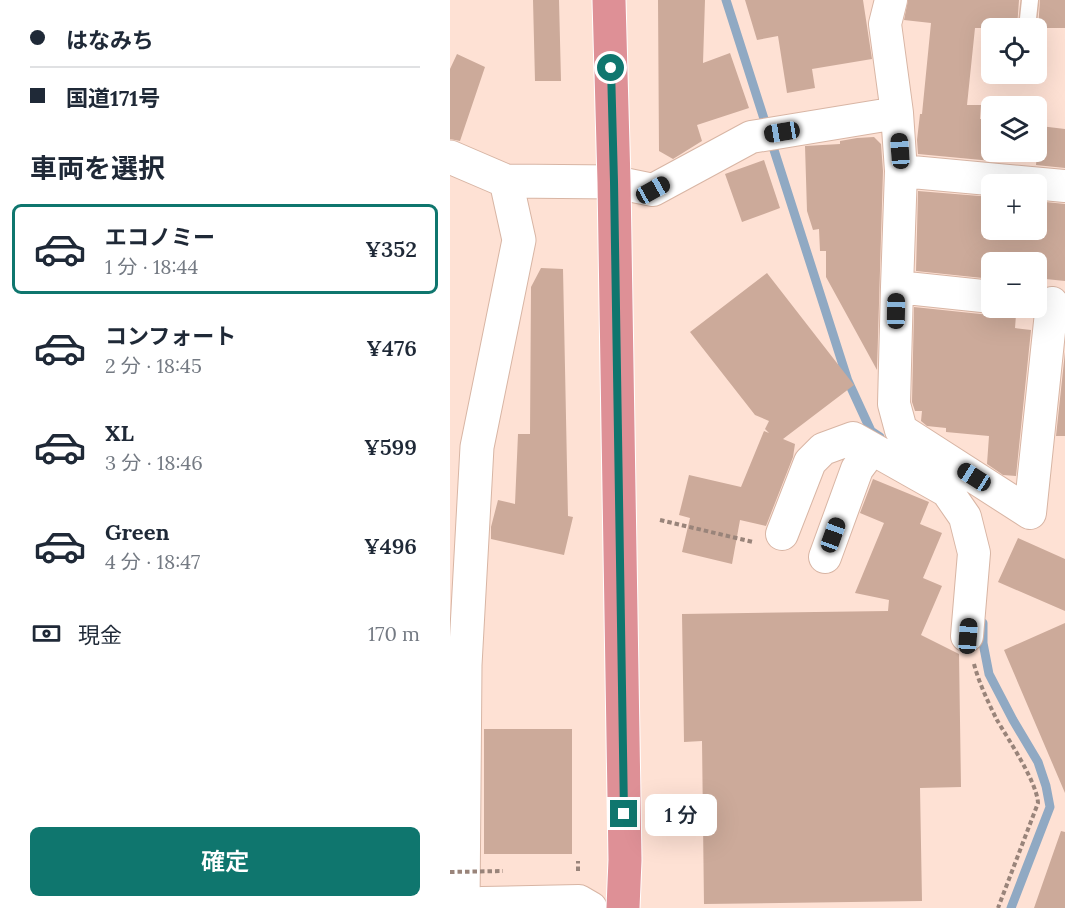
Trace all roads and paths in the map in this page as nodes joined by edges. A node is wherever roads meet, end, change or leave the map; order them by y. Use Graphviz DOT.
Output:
graph roads {
  1 [pos="609,0"];
  2 [pos="891,0"];
  3 [pos="1030,0"];
  4 [pos="1027,18"];
  5 [pos="897,113"];
  6 [pos="450,157"];
  7 [pos="901,171"];
  8 [pos="506,181"];
  9 [pos="614,182"];
  10 [pos="1065,186"];
  11 [pos="897,287"];
  12 [pos="981,296"];
  13 [pos="1051,303"];
  14 [pos="890,445"];
  15 [pos="660,520"];
  16 [pos="782,534"];
  17 [pos="825,557"];
  18 [pos="968,636"];
  19 [pos="578,861"];
  20 [pos="503,871"];
  21 [pos="579,871"];
  22 [pos="450,872"];
  23 [pos="463,908"];
  24 [pos="477,908"];
  25 [pos="591,908"];
  26 [pos="623,908"];
  27 [pos="998,908"];
  1 -- 9 [label="highway"];
  2 -- 5 [label="street"];
  3 -- 4 [label="lane"];
  5 -- 7 [label="street"];
  5 -- 9 [label="street"];
  6 -- 8 [label="street"];
  7 -- 10 [label="street"];
  7 -- 11 [label="street"];
  8 -- 9 [label="street"];
  8 -- 23 [label="street"];
  9 -- 26 [label="highway"];
  11 -- 12 [label="street"];
  11 -- 14 [label="street"];
  13 -- 14 [label="street"];
  14 -- 16 [label="street"];
  14 -- 17 [label="street"];
  14 -- 18 [label="street"];
  15 -- 16 [label="path"];
  18 -- 27 [label="path"];
  19 -- 21 [label="path"];
  20 -- 22 [label="path, bridge"];
  24 -- 25 [label="street"];
}
